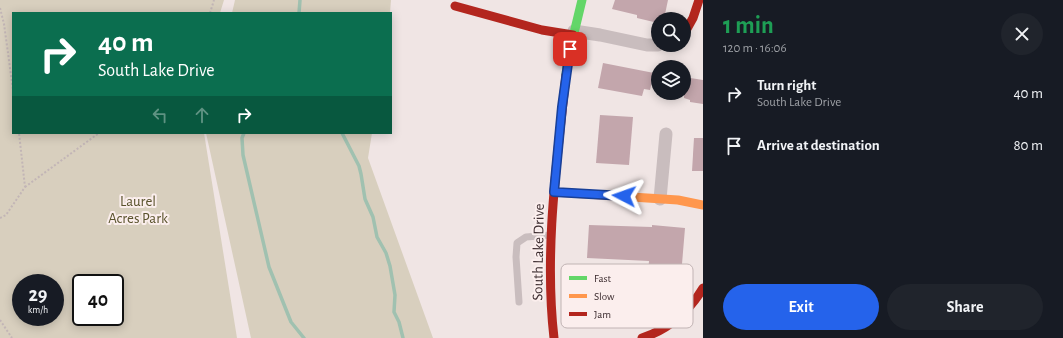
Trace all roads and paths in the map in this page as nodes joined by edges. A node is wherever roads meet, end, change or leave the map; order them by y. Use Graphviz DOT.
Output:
graph roads {
  1 [pos="214,0"];
  2 [pos="582,0"];
  3 [pos="699,0"];
  4 [pos="455,6"];
  5 [pos="0,8"];
  6 [pos="210,12"];
  7 [pos="691,24"];
  8 [pos="574,33"];
  9 [pos="651,45"];
  10 [pos="12,83"];
  11 [pos="19,134"];
  12 [pos="98,134"];
  13 [pos="666,134"];
  14 [pos="25,187"];
  15 [pos="554,192"];
  16 [pos="660,199"];
  17 [pos="703,205"];
  18 [pos="0,218"];
  19 [pos="551,236"];
  20 [pos="703,288"];
  21 [pos="519,302"];
  22 [pos="693,304"];
  23 [pos="0,320"];
  24 [pos="666,328"];
  25 [pos="12,338"];
  26 [pos="554,338"];
  27 [pos="642,338"];
  1 -- 6 [label="path"];
  2 -- 8 [label="street, South Lake Drive"];
  3 -- 7 [label="street"];
  4 -- 8 [label="street"];
  5 -- 10 [label="path"];
  8 -- 9 [label="street"];
  8 -- 15 [label="street, South Lake Drive"];
  11 -- 14 [label="path"];
  12 -- 14 [label="path"];
  13 -- 16 [label="street"];
  14 -- 18 [label="path"];
  15 -- 16 [label="street"];
  15 -- 19 [label="street, South Lake Drive"];
  16 -- 17 [label="street"];
  19 -- 21 [label="lane"];
  19 -- 26 [label="street, South Lake Drive"];
  20 -- 22 [label="street"];
  23 -- 25 [label="path"];
  24 -- 27 [label="street"];
}
